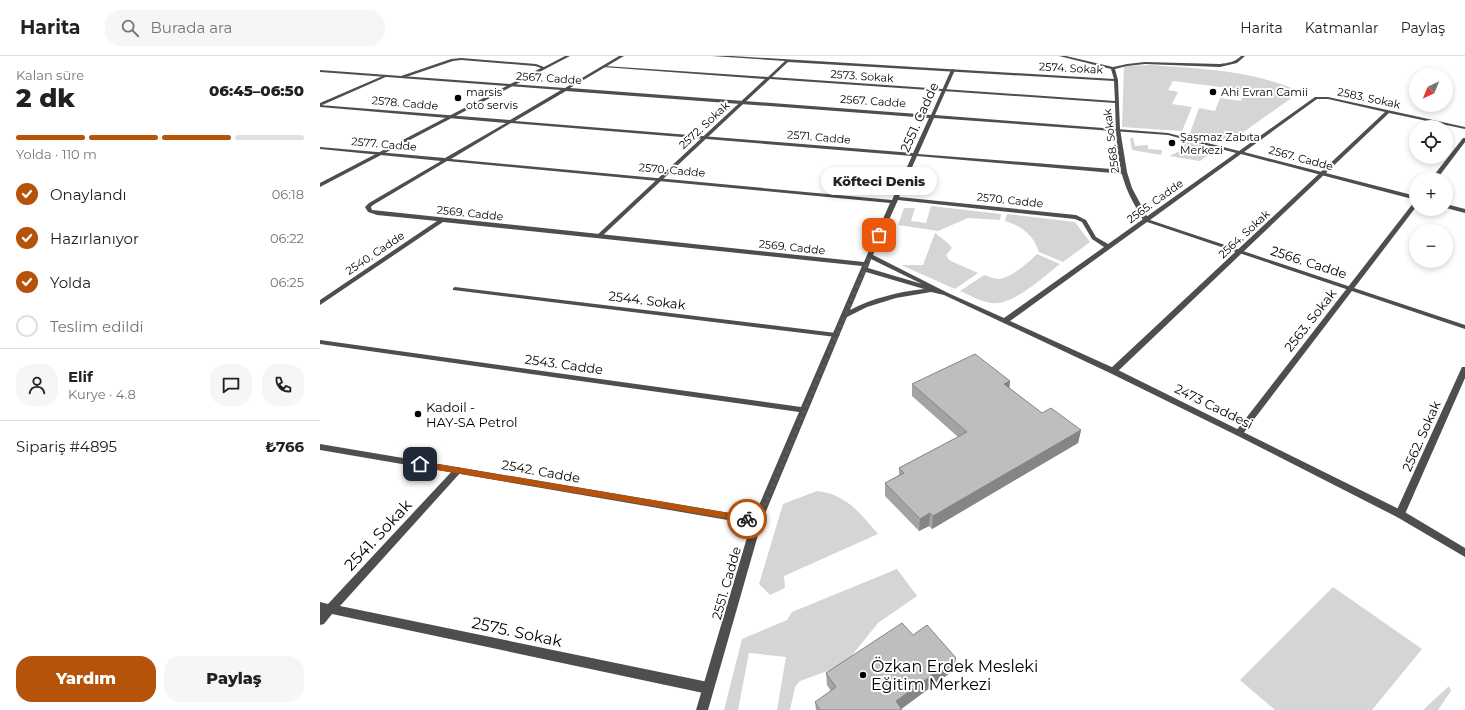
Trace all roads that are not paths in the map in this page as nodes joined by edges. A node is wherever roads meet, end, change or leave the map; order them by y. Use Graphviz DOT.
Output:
graph roads {
  1 [pos="568,56"];
  2 [pos="622,56"];
  3 [pos="714,56"];
  4 [pos="1061,56"];
  5 [pos="1243,56"];
  6 [pos="787,60"];
  7 [pos="605,67"];
  8 [pos="544,68"];
  9 [pos="1113,68"];
  10 [pos="953,70"];
  11 [pos="320,71"];
  12 [pos="386,76"];
  13 [pos="402,78"];
  14 [pos="768,78"];
  15 [pos="1116,80"];
  16 [pos="511,85"];
  17 [pos="567,90"];
  18 [pos="944,90"];
  19 [pos="1316,98"];
  20 [pos="743,102"];
  21 [pos="1117,102"];
  22 [pos="320,105"];
  23 [pos="1388,111"];
  24 [pos="933,115"];
  25 [pos="452,116"];
  26 [pos="512,121"];
  27 [pos="1465,128"];
  28 [pos="1118,129"];
  29 [pos="705,137"];
  30 [pos="1465,139"];
  31 [pos="320,148"];
  32 [pos="1241,152"];
  33 [pos="381,154"];
  34 [pos="915,155"];
  35 [pos="447,160"];
  36 [pos="1124,172"];
  37 [pos="1439,172"];
  38 [pos="1322,173"];
  39 [pos="660,179"];
  40 [pos="320,185"];
  41 [pos="1409,196"];
  42 [pos="895,200"];
  43 [pos="1453,208"];
  44 [pos="1465,211"];
  45 [pos="1409,212"];
  46 [pos="442,220"];
  47 [pos="1146,220"];
  48 [pos="598,236"];
  49 [pos="1108,247"];
  50 [pos="1239,252"];
  51 [pos="870,256"];
  52 [pos="865,267"];
  53 [pos="1350,288"];
  54 [pos="455,289"];
  55 [pos="932,290"];
  56 [pos="946,294"];
  57 [pos="320,303"];
  58 [pos="844,315"];
  59 [pos="1005,321"];
  60 [pos="1465,327"];
  61 [pos="836,335"];
  62 [pos="320,342"];
  63 [pos="1465,368"];
  64 [pos="1113,371"];
  65 [pos="804,410"];
  66 [pos="1239,433"];
  67 [pos="320,447"];
  68 [pos="458,470"];
  69 [pos="1400,514"];
  70 [pos="758,521"];
  71 [pos="1465,553"];
  72 [pos="325,609"];
  73 [pos="320,620"];
  74 [pos="708,688"];
  75 [pos="702,710"];
  1 -- 8 [label="street"];
  2 -- 7 [label="street, 2569. Cadde"];
  3 -- 6 [label="street, 2574. Sokak"];
  4 -- 9 [label="street"];
  5 -- 9 [label="street"];
  6 -- 10 [label="street, 2574. Sokak"];
  6 -- 14 [label="street, 2572. Sokak"];
  7 -- 14 [label="street, 2573. Sokak"];
  7 -- 17 [label="street, 2569. Cadde"];
  8 -- 13 [label="street"];
  8 -- 16 [label="street"];
  9 -- 15 [label="street, 2568. Sokak"];
  10 -- 15 [label="street, 2574. Sokak"];
  10 -- 18 [label="street, 2551. Cadde"];
  11 -- 12 [label="street, 2567. Cadde"];
  12 -- 13 [label="street, 2567. Cadde"];
  12 -- 22 [label="street"];
  13 -- 16 [label="street, 2567. Cadde"];
  14 -- 18 [label="street, 2573. Sokak"];
  14 -- 20 [label="street, 2572. Sokak"];
  15 -- 21 [label="street, 2568. Sokak"];
  16 -- 17 [label="street, 2567. Cadde"];
  16 -- 25 [label="street"];
  17 -- 20 [label="street, 2567. Cadde"];
  17 -- 26 [label="street, 2569. Cadde"];
  18 -- 21 [label="street, 2573. Sokak"];
  18 -- 24 [label="street, 2551. Cadde"];
  19 -- 23 [label="street, 2583. Sokak"];
  19 -- 32 [label="street, 2565. Cadde"];
  20 -- 24 [label="street, 2567. Cadde"];
  20 -- 29 [label="street, 2572. Sokak"];
  21 -- 28 [label="street, 2568. Sokak"];
  22 -- 25 [label="street, 2578. Cadde"];
  23 -- 27 [label="street, 2583. Sokak"];
  23 -- 38 [label="street, 2564. Sokak"];
  24 -- 28 [label="street, 2567. Cadde"];
  24 -- 34 [label="street, 2551. Cadde"];
  25 -- 26 [label="street, 2578. Cadde"];
  25 -- 33 [label="street"];
  26 -- 29 [label="street, 2571. Cadde"];
  26 -- 35 [label="street, 2569. Cadde"];
  28 -- 32 [label="street, 2567. Cadde"];
  28 -- 36 [label="street, 2568. Sokak"];
  29 -- 34 [label="street, 2571. Cadde"];
  29 -- 39 [label="street, 2572. Sokak"];
  30 -- 37 [label="street"];
  31 -- 33 [label="street, 2577. Cadde"];
  32 -- 38 [label="street, 2567. Cadde"];
  32 -- 47 [label="street, 2565. Cadde"];
  33 -- 35 [label="street, 2577. Cadde"];
  33 -- 40 [label="street"];
  34 -- 36 [label="street, 2571. Cadde"];
  34 -- 42 [label="street, 2551. Cadde"];
  35 -- 39 [label="street, 2570. Cadde"];
  35 -- 46 [label="street, 2569. Cadde"];
  36 -- 47 [label="street, 2568. Sokak"];
  38 -- 41 [label="street, 2567. Cadde"];
  38 -- 50 [label="street, 2564. Sokak"];
  39 -- 42 [label="street, 2570. Cadde"];
  39 -- 48 [label="street, 2572. Sokak"];
  42 -- 49 [label="street, 2570. Cadde"];
  42 -- 51 [label="street, 2551. Cadde"];
  43 -- 44 [label="street"];
  45 -- 53 [label="street, 2563. Sokak"];
  46 -- 48 [label="street, 2569. Cadde"];
  46 -- 57 [label="street, 2540. Cadde"];
  47 -- 49 [label="street, 2565. Cadde"];
  47 -- 50 [label="street, 2566. Cadde"];
  48 -- 52 [label="street, 2569. Cadde"];
  49 -- 59 [label="street, 2565. Cadde"];
  50 -- 53 [label="street, 2566. Cadde"];
  50 -- 64 [label="street, 2564. Sokak"];
  51 -- 52 [label="street, 2551. Cadde"];
  51 -- 56 [label="street"];
  52 -- 55 [label="street, 2569. Cadde"];
  52 -- 58 [label="street, 2551. Cadde"];
  53 -- 60 [label="street, 2566. Cadde"];
  53 -- 66 [label="street, 2563. Sokak"];
  54 -- 61 [label="street, 2544. Sokak"];
  55 -- 56 [label="street, 2569. Cadde"];
  55 -- 58 [label="street"];
  56 -- 59 [label="street, 2473 Caddesi"];
  58 -- 61 [label="street, 2551. Cadde"];
  59 -- 64 [label="street, 2473 Caddesi"];
  61 -- 65 [label="street, 2551. Cadde"];
  62 -- 65 [label="street, 2543. Cadde"];
  63 -- 69 [label="street, 2562. Sokak"];
  64 -- 66 [label="street, 2473 Caddesi"];
  65 -- 70 [label="street, 2551. Cadde"];
  66 -- 69 [label="street, 2473 Caddesi"];
  67 -- 68 [label="street, 2542. Cadde"];
  68 -- 70 [label="street, 2542. Cadde"];
  68 -- 72 [label="street, 2541. Sokak"];
  69 -- 71 [label="street, 2473 Caddesi"];
  70 -- 74 [label="street, 2551. Cadde"];
  72 -- 73 [label="street, 2541. Sokak"];
  72 -- 74 [label="street, 2575. Sokak"];
  74 -- 75 [label="street, 2551. Cadde"];
}
